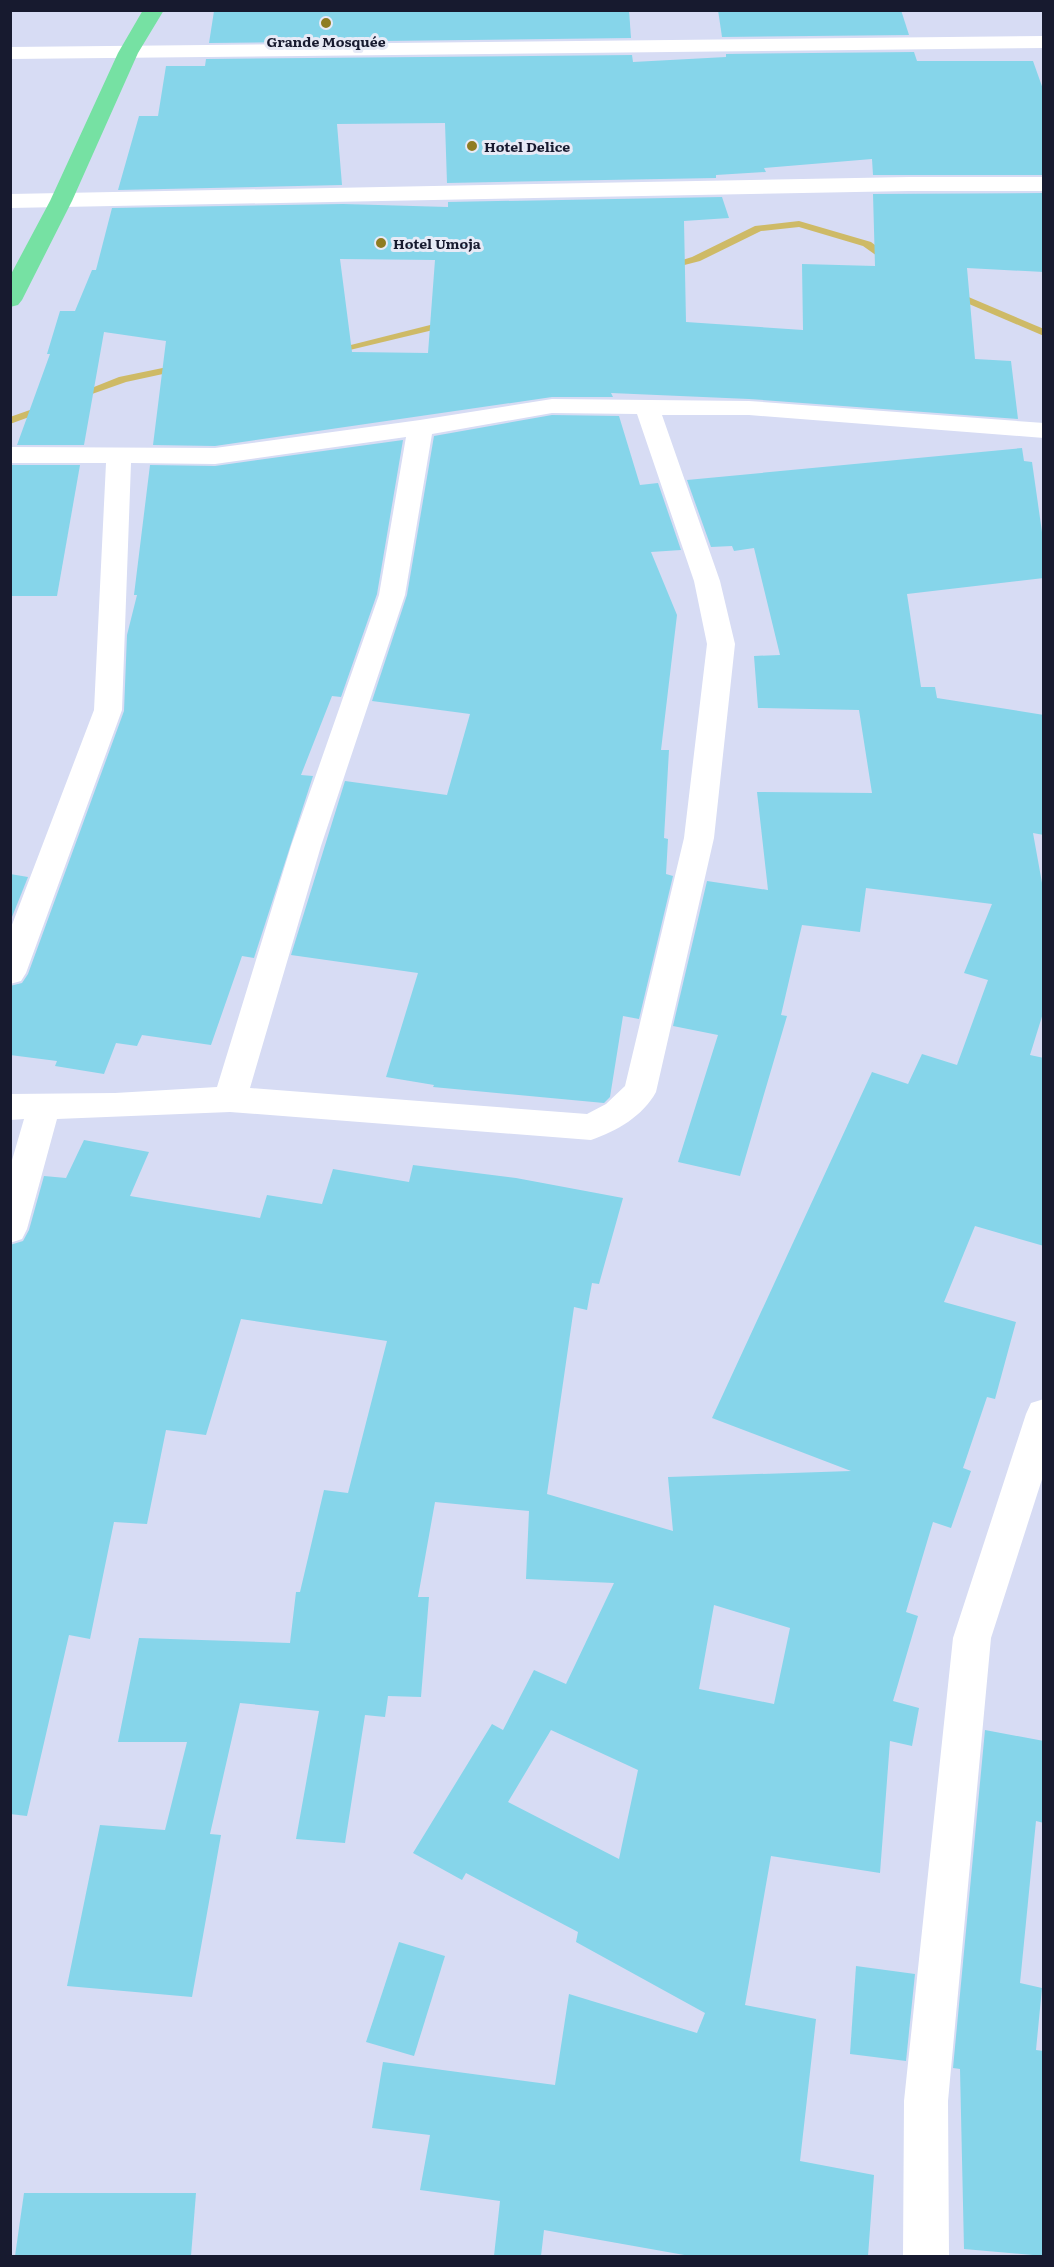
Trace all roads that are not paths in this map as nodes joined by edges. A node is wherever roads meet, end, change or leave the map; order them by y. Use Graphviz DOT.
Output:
graph roads {
  1 [pos="154,10"];
  2 [pos="1044,42"];
  3 [pos="10,53"];
  4 [pos="128,53"];
  5 [pos="1044,184"];
  6 [pos="10,201"];
  7 [pos="61,201"];
  8 [pos="10,300"];
  9 [pos="647,407"];
  10 [pos="420,428"];
  11 [pos="1044,431"];
  12 [pos="119,454"];
  13 [pos="10,455"];
  14 [pos="10,973"];
  15 [pos="230,1099"];
  16 [pos="44,1106"];
  17 [pos="10,1107"];
  18 [pos="10,1229"];
  19 [pos="1044,1414"];
  20 [pos="926,2256"];
  1 -- 4 [label="highway"];
  2 -- 4 [label="street"];
  3 -- 4 [label="street"];
  4 -- 7 [label="highway"];
  5 -- 7 [label="street"];
  6 -- 7 [label="street"];
  7 -- 8 [label="highway"];
  9 -- 10 [label="street"];
  9 -- 11 [label="street"];
  9 -- 15 [label="street"];
  10 -- 12 [label="street"];
  10 -- 15 [label="street"];
  12 -- 13 [label="street"];
  12 -- 14 [label="street"];
  15 -- 16 [label="street"];
  16 -- 17 [label="street"];
  16 -- 18 [label="street"];
  19 -- 20 [label="street"];
}
